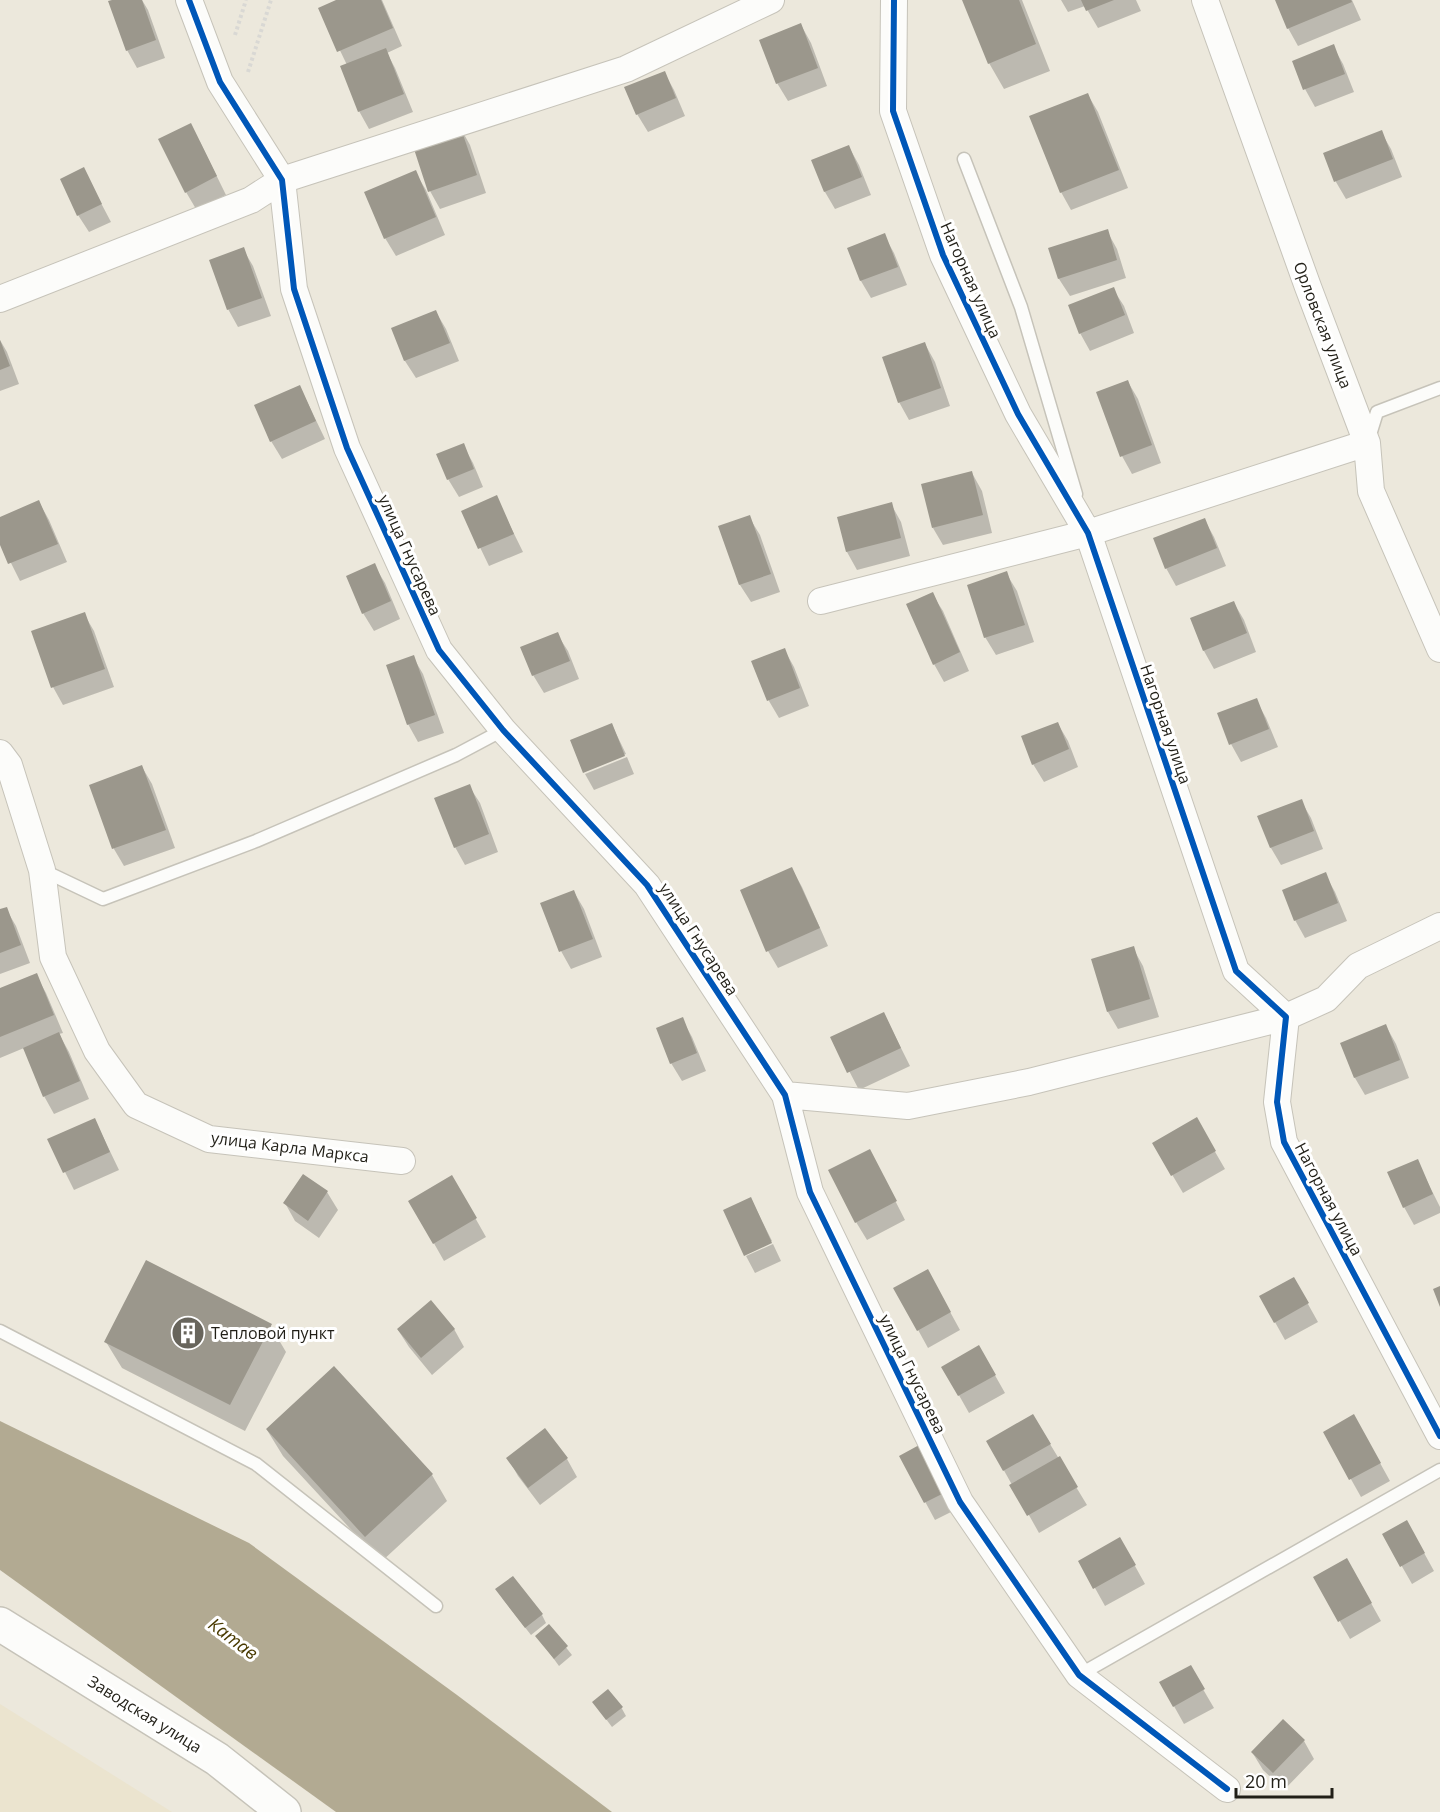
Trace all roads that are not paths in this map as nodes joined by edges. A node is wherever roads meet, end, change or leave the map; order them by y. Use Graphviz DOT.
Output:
graph roads {
  1 [pos="189,0"];
  2 [pos="771,0"];
  3 [pos="894,0"];
  4 [pos="1205,0"];
  5 [pos="964,159"];
  6 [pos="282,180"];
  7 [pos="0,299"];
  8 [pos="1440,388"];
  9 [pos="1367,443"];
  10 [pos="1088,533"];
  11 [pos="820,601"];
  12 [pos="1440,649"];
  13 [pos="502,730"];
  14 [pos="0,753"];
  15 [pos="42,870"];
  16 [pos="1440,926"];
  17 [pos="1286,1017"];
  18 [pos="785,1095"];
  19 [pos="402,1161"];
  20 [pos="0,1331"];
  21 [pos="1440,1436"];
  22 [pos="1440,1470"];
  23 [pos="436,1606"];
  24 [pos="0,1624"];
  25 [pos="1079,1675"];
  26 [pos="1227,1789"];
  27 [pos="284,1812"];
  1 -- 6 [label="street, улица Гнусарева"];
  2 -- 6 [label="street"];
  3 -- 10 [label="street, Нагорная улица"];
  4 -- 9 [label="street, Орловская улица"];
  5 -- 10 [label="lane"];
  6 -- 7 [label="street"];
  6 -- 13 [label="street, улица Гнусарева"];
  8 -- 9 [label="lane"];
  9 -- 10 [label="street"];
  9 -- 12 [label="street, Орловская улица"];
  10 -- 11 [label="street"];
  10 -- 17 [label="street, Нагорная улица"];
  13 -- 15 [label="lane"];
  13 -- 18 [label="street, улица Гнусарева"];
  14 -- 15 [label="street, улица Карла Маркса"];
  15 -- 19 [label="street, улица Карла Маркса"];
  16 -- 17 [label="street"];
  17 -- 18 [label="street"];
  17 -- 21 [label="street, Нагорная улица"];
  18 -- 25 [label="street, улица Гнусарева"];
  20 -- 23 [label="lane"];
  22 -- 25 [label="lane"];
  24 -- 27 [label="street, Заводская улица"];
  25 -- 26 [label="street, улица Гнусарева"];
}
